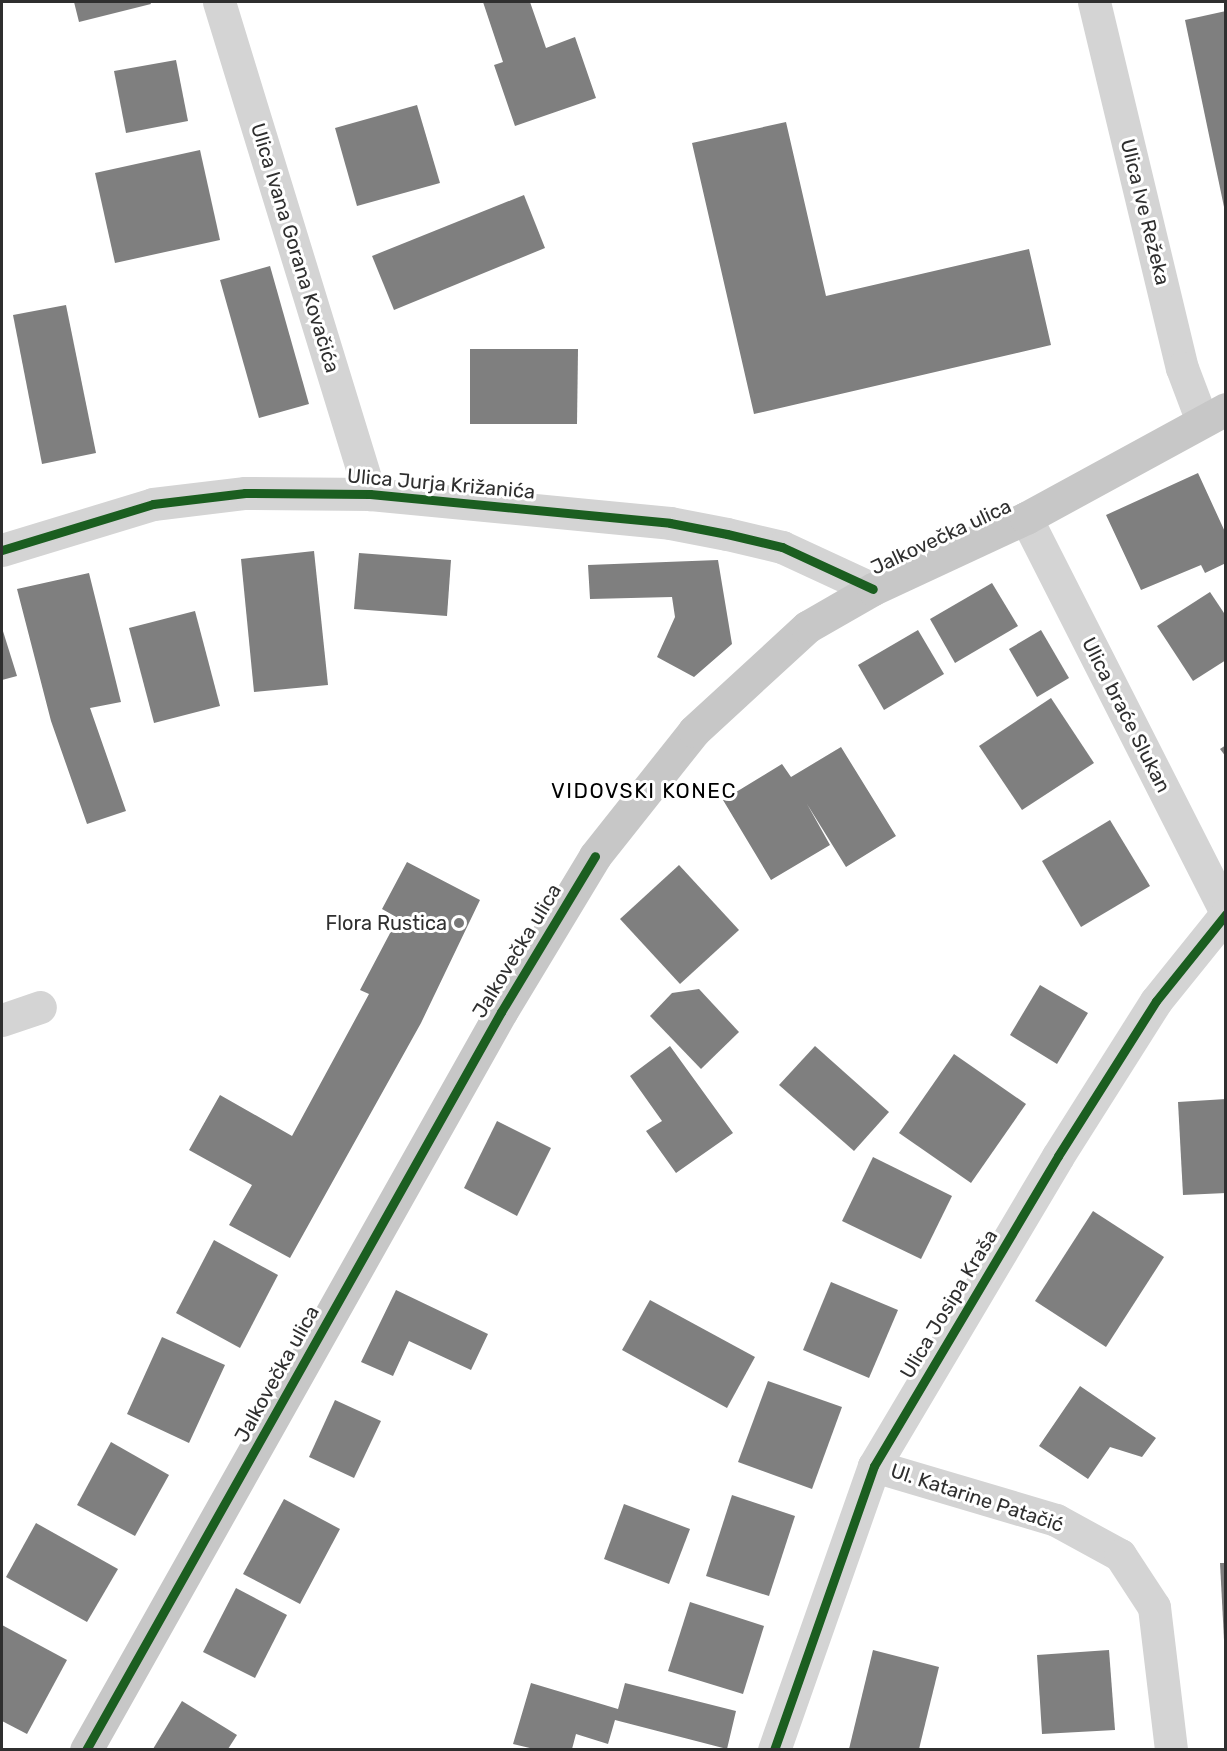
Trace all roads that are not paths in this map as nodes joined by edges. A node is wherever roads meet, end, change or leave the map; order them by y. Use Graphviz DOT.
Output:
graph roads {
  1 [pos="219,2"];
  2 [pos="1094,2"];
  3 [pos="1214,415"];
  4 [pos="370,494"];
  5 [pos="1026,518"];
  6 [pos="2,550"];
  7 [pos="873,589"];
  8 [pos="1226,913"];
  9 [pos="40,1007"];
  10 [pos="2,1020"];
  11 [pos="874,1466"];
  12 [pos="86,1749"];
  13 [pos="774,1749"];
  14 [pos="1171,1749"];
  1 -- 4 [label="street, Ulica Ivana Gorana Kovačića"];
  2 -- 3 [label="street, Ulica Ive Režeka"];
  3 -- 5 [label="main road, Jalkovečka ulica"];
  4 -- 6 [label="street, Ulica Jurja Križanića"];
  4 -- 7 [label="street, Ulica Jurja Križanića"];
  5 -- 7 [label="main road, Jalkovečka ulica"];
  5 -- 8 [label="street, Ulica braće Slukan"];
  7 -- 12 [label="main road, Jalkovečka ulica"];
  8 -- 11 [label="street, Ulica Josipa Kraša"];
  9 -- 10 [label="street"];
  11 -- 13 [label="street, Ulica Josipa Kraša"];
  11 -- 14 [label="street, Ul. Katarine Patačić"];
}
